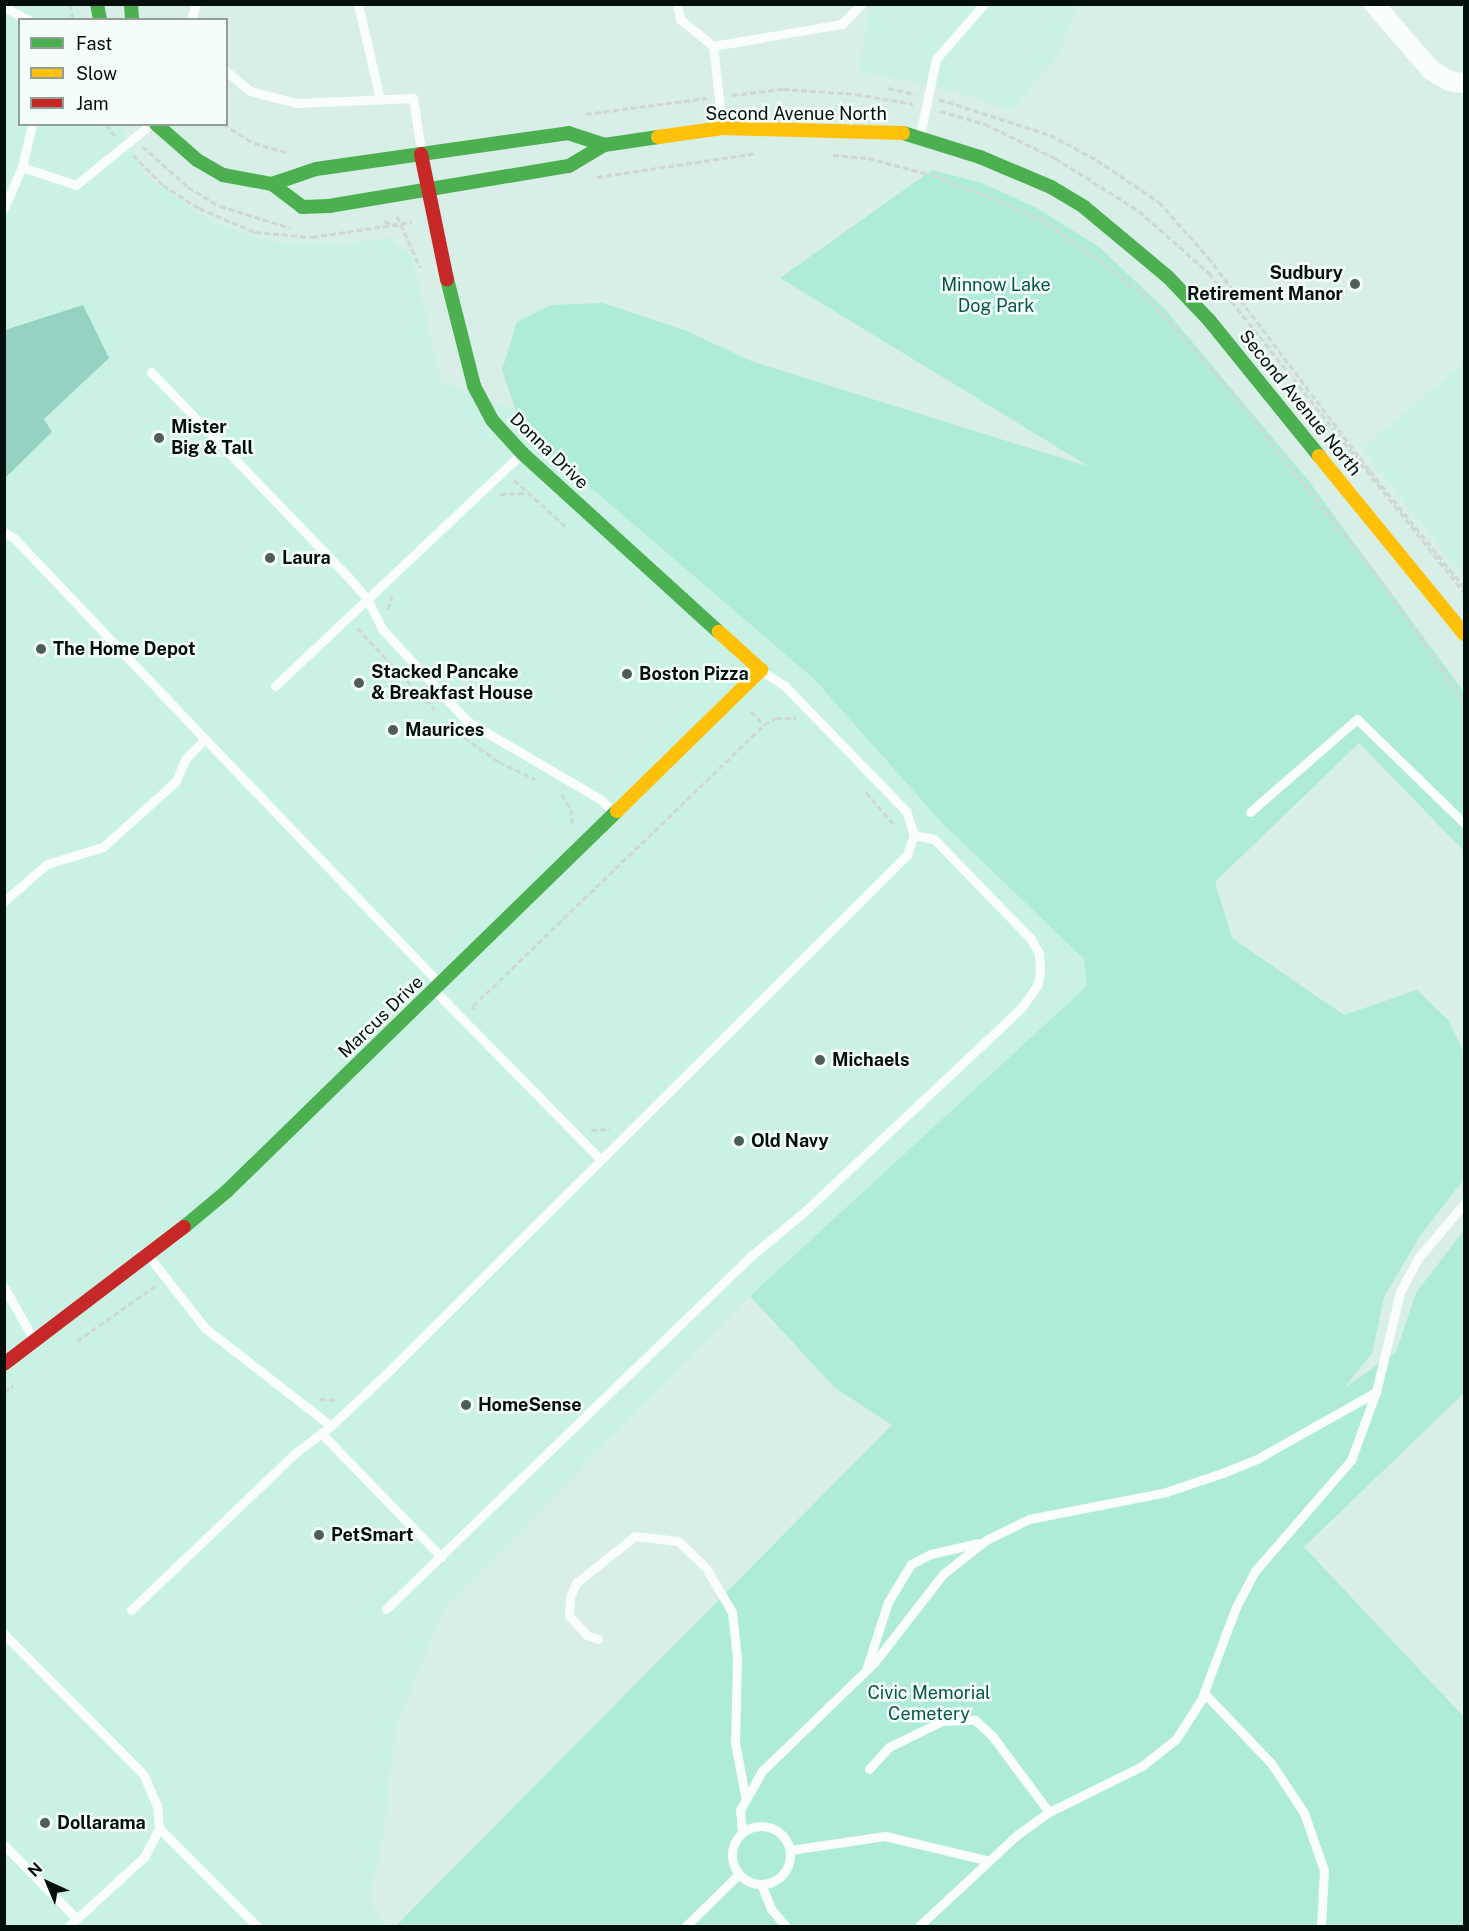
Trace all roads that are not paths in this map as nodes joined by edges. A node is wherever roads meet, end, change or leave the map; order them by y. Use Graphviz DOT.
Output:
graph roads {
  1 [pos="358,4"];
  2 [pos="677,4"];
  3 [pos="861,4"];
  4 [pos="984,4"];
  5 [pos="1374,4"];
  6 [pos="4,7"];
  7 [pos="24,18"];
  8 [pos="713,46"];
  9 [pos="228,73"];
  10 [pos="1464,83"];
  11 [pos="380,99"];
  12 [pos="32,126"];
  13 [pos="148,126"];
  14 [pos="158,126"];
  15 [pos="723,128"];
  16 [pos="919,137"];
  17 [pos="604,145"];
  18 [pos="422,154"];
  19 [pos="22,167"];
  20 [pos="272,184"];
  21 [pos="428,191"];
  22 [pos="4,208"];
  23 [pos="151,372"];
  24 [pos="522,453"];
  25 [pos="4,532"];
  26 [pos="367,599"];
  27 [pos="1464,634"];
  28 [pos="760,670"];
  29 [pos="275,686"];
  30 [pos="205,739"];
  31 [pos="1250,812"];
  32 [pos="617,815"];
  33 [pos="1464,823"];
  34 [pos="914,835"];
  35 [pos="4,901"];
  36 [pos="438,988"];
  37 [pos="601,1160"];
  38 [pos="1464,1204"];
  39 [pos="149,1257"];
  40 [pos="4,1287"];
  41 [pos="35,1342"];
  42 [pos="4,1364"];
  43 [pos="1376,1392"];
  44 [pos="331,1426"];
  45 [pos="321,1434"];
  46 [pos="986,1540"];
  47 [pos="441,1557"];
  48 [pos="386,1609"];
  49 [pos="131,1610"];
  50 [pos="4,1634"];
  51 [pos="598,1639"];
  52 [pos="865,1672"];
  53 [pos="1204,1693"];
  54 [pos="869,1769"];
  55 [pos="745,1795"];
  56 [pos="1049,1812"];
  57 [pos="159,1828"];
  58 [pos="742,1832"];
  59 [pos="4,1845"];
  60 [pos="790,1850"];
  61 [pos="986,1860"];
  62 [pos="739,1874"];
  63 [pos="761,1884"];
  64 [pos="77,1919"];
  65 [pos="69,1926"];
  66 [pos="257,1926"];
  67 [pos="686,1926"];
  68 [pos="786,1926"];
  69 [pos="919,1926"];
  70 [pos="1321,1926"];
  1 -- 11 [label="lane"];
  2 -- 8 [label="lane"];
  3 -- 8 [label="lane"];
  4 -- 16 [label="lane"];
  5 -- 10 [label="street"];
  6 -- 7 [label="lane"];
  8 -- 15 [label="lane"];
  9 -- 11 [label="lane"];
  11 -- 18 [label="lane"];
  12 -- 19 [label="lane"];
  13 -- 19 [label="lane"];
  14 -- 20 [label="main road, Second Avenue North"];
  15 -- 16 [label="main road, Second Avenue North"];
  15 -- 17 [label="main road, Second Avenue North"];
  16 -- 27 [label="main road, Second Avenue North"];
  17 -- 18 [label="main road, Second Avenue North"];
  17 -- 21 [label="main road, Second Avenue North"];
  18 -- 20 [label="main road, Second Avenue North"];
  18 -- 21 [label="main road, Donna Drive"];
  19 -- 22 [label="lane"];
  20 -- 21 [label="main road, Second Avenue North"];
  21 -- 24 [label="main road, Donna Drive"];
  23 -- 26 [label="lane"];
  24 -- 26 [label="lane"];
  24 -- 28 [label="main road, Donna Drive"];
  25 -- 30 [label="lane"];
  26 -- 29 [label="lane"];
  26 -- 32 [label="lane"];
  28 -- 32 [label="main road, Marcus Drive"];
  28 -- 34 [label="lane"];
  30 -- 35 [label="lane"];
  30 -- 36 [label="lane"];
  31 -- 33 [label="lane"];
  32 -- 36 [label="main road, Marcus Drive"];
  34 -- 37 [label="lane"];
  34 -- 47 [label="lane"];
  36 -- 37 [label="lane"];
  36 -- 39 [label="main road, Marcus Drive"];
  37 -- 44 [label="lane"];
  38 -- 43 [label="lane"];
  39 -- 41 [label="main road, Marcus Drive"];
  39 -- 44 [label="lane"];
  40 -- 41 [label="lane"];
  41 -- 42 [label="main road, Marcus Drive"];
  43 -- 46 [label="lane"];
  43 -- 53 [label="lane"];
  44 -- 45 [label="lane"];
  45 -- 47 [label="lane"];
  45 -- 49 [label="lane"];
  46 -- 52 [label="lane"];
  46 -- 52 [label="lane"];
  47 -- 48 [label="lane"];
  50 -- 57 [label="lane"];
  51 -- 55 [label="lane"];
  52 -- 55 [label="lane"];
  53 -- 56 [label="lane"];
  53 -- 70 [label="lane"];
  54 -- 56 [label="lane"];
  55 -- 58 [label="lane"];
  56 -- 61 [label="lane"];
  57 -- 64 [label="lane"];
  57 -- 66 [label="lane"];
  58 -- 60 [label="lane"];
  58 -- 62 [label="lane"];
  59 -- 64 [label="lane"];
  60 -- 61 [label="lane"];
  60 -- 63 [label="lane"];
  61 -- 69 [label="lane"];
  62 -- 63 [label="lane"];
  62 -- 67 [label="lane"];
  63 -- 68 [label="lane"];
  64 -- 65 [label="lane"];
}
